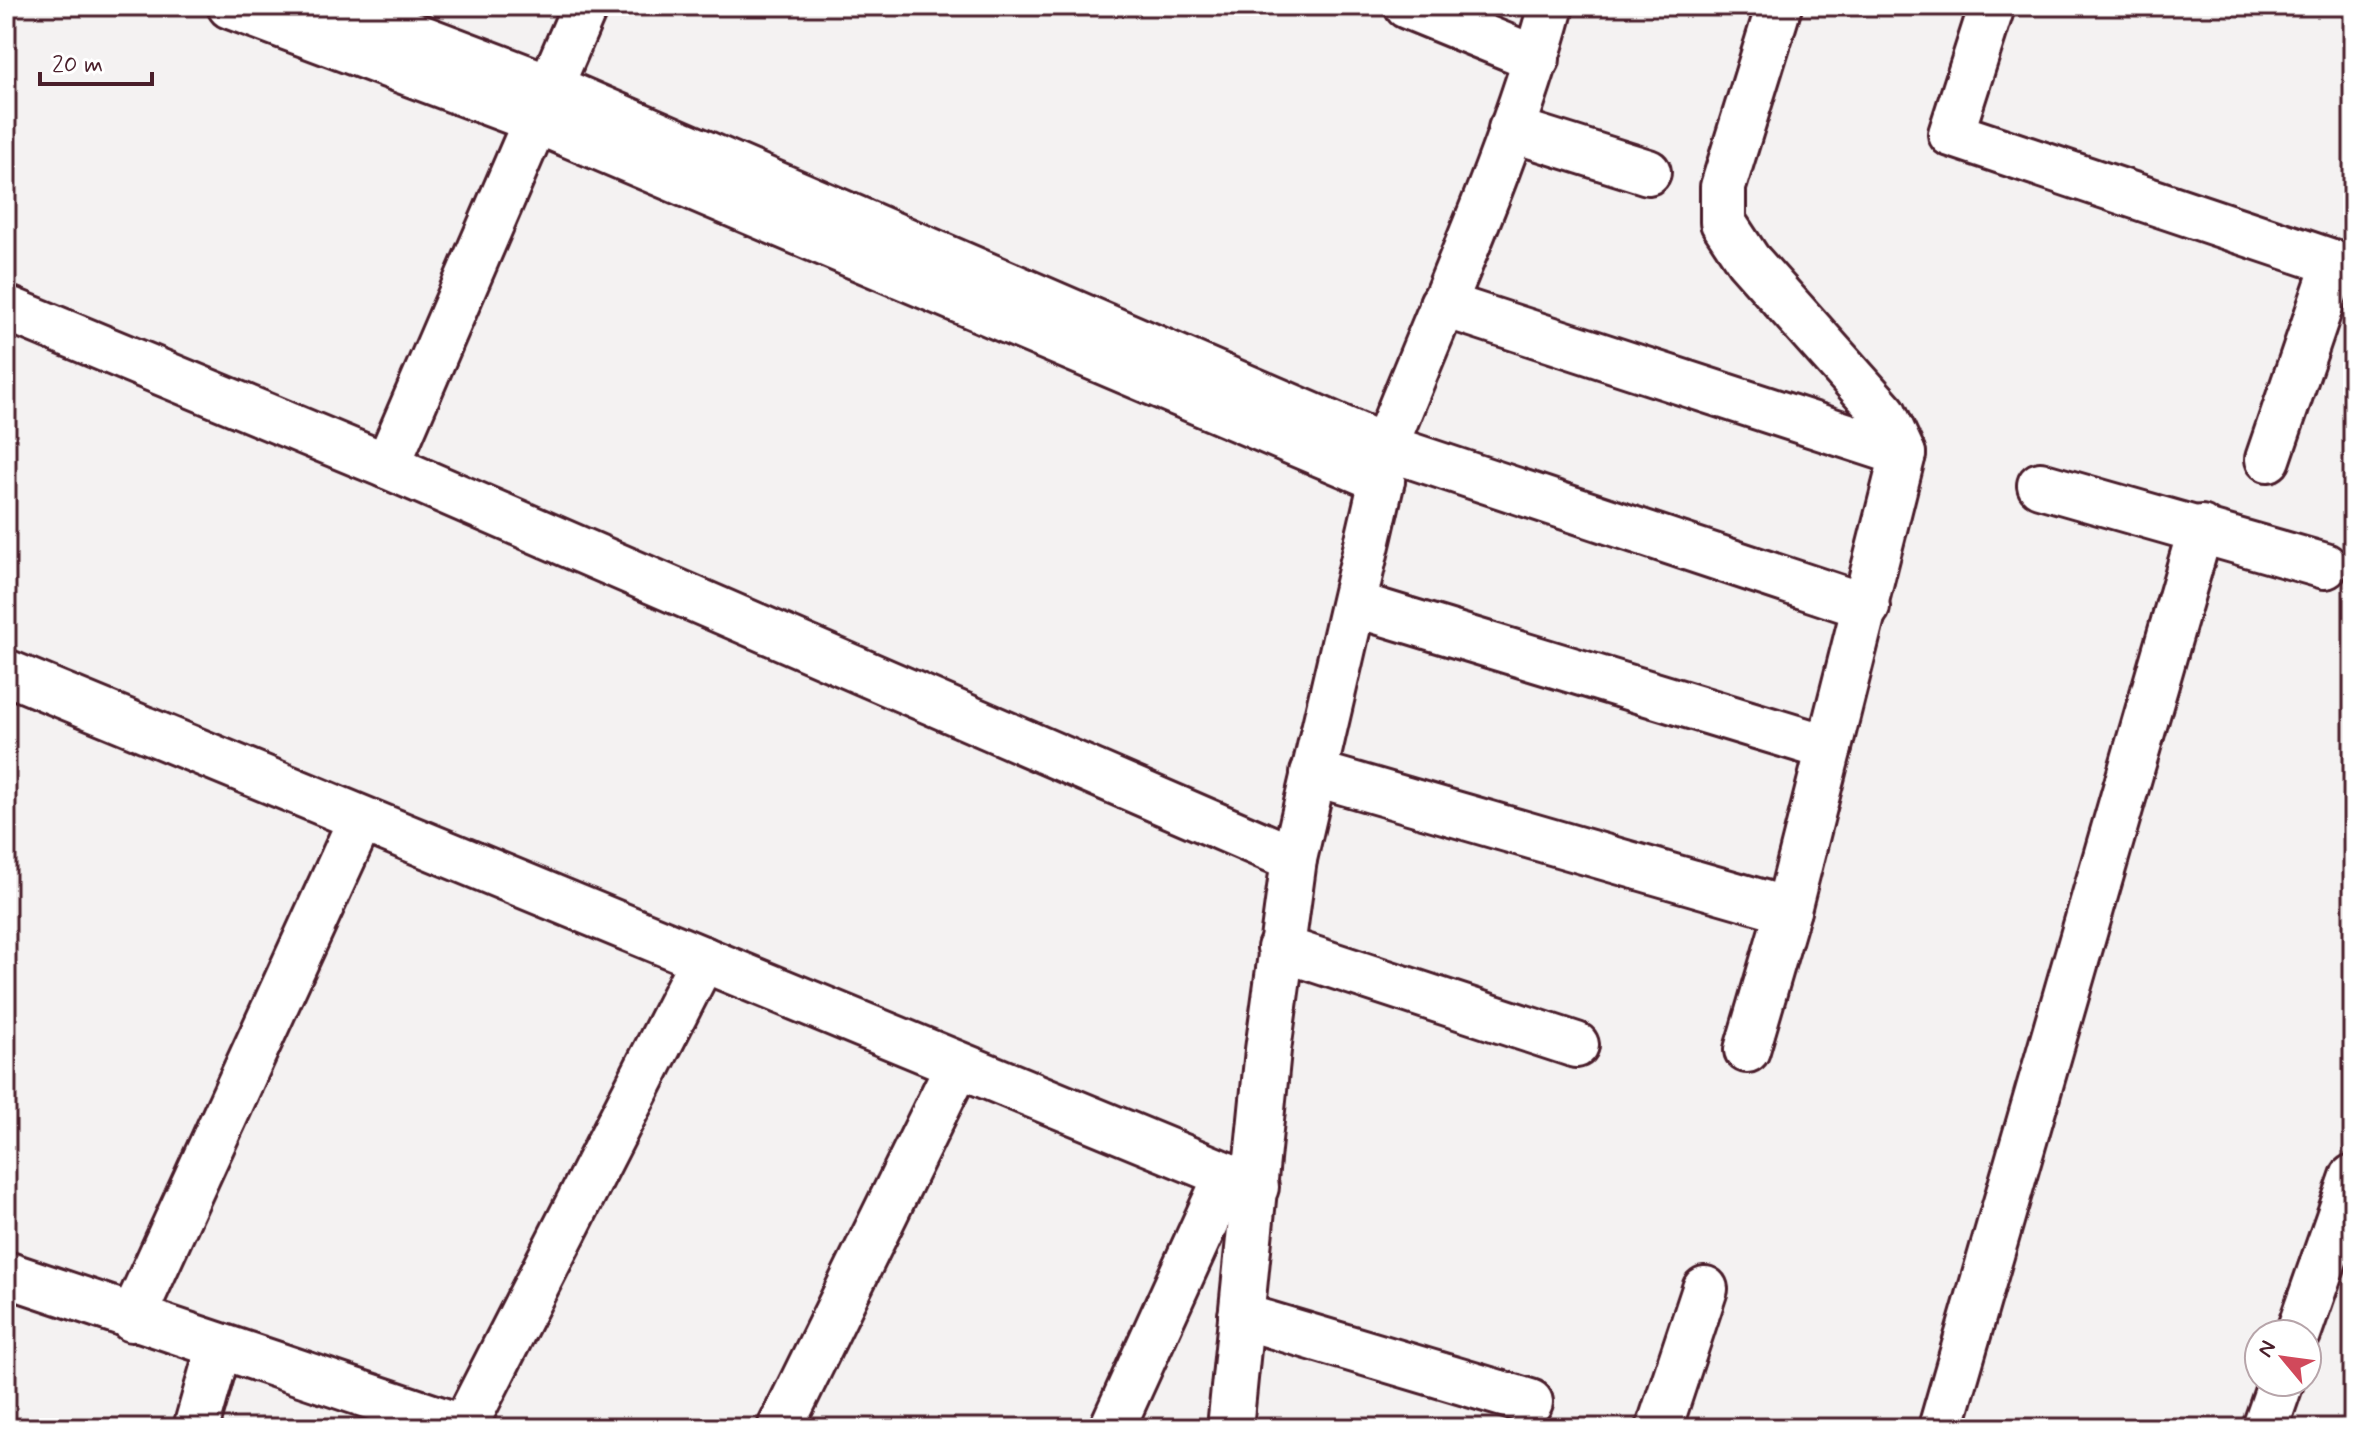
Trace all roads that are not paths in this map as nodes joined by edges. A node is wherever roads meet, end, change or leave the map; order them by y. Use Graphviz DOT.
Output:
graph roads {
  1 [pos="230,6"];
  2 [pos="338,6"];
  3 [pos="585,6"];
  4 [pos="1407,6"];
  5 [pos="1551,6"];
  6 [pos="1779,6"];
  7 [pos="1992,6"];
  8 [pos="1537,59"];
  9 [pos="544,104"];
  10 [pos="1511,129"];
  11 [pos="1648,172"];
  12 [pos="2344,266"];
  13 [pos="1442,304"];
  14 [pos="6,308"];
  15 [pos="1903,454"];
  16 [pos="2268,459"];
  17 [pos="1384,464"];
  18 [pos="387,466"];
  19 [pos="2040,485"];
  20 [pos="2201,528"];
  21 [pos="2325,566"];
  22 [pos="1354,604"];
  23 [pos="1867,607"];
  24 [pos="6,672"];
  25 [pos="1829,748"];
  26 [pos="1313,773"];
  27 [pos="361,819"];
  28 [pos="1294,859"];
  29 [pos="1788,910"];
  30 [pos="1280,948"];
  31 [pos="703,959"];
  32 [pos="1576,1045"];
  33 [pos="1747,1050"];
  34 [pos="958,1065"];
  35 [pos="1242,1181"];
  36 [pos="2352,1185"];
  37 [pos="6,1274"];
  38 [pos="1705,1289"];
  39 [pos="1241,1316"];
  40 [pos="2304,1318"];
  41 [pos="132,1319"];
  42 [pos="219,1347"];
  43 [pos="2275,1398"];
  44 [pos="1530,1402"];
  45 [pos="374,1413"];
  46 [pos="196,1428"];
  47 [pos="465,1428"];
  48 [pos="780,1428"];
  49 [pos="1112,1428"];
  50 [pos="1230,1428"];
  51 [pos="1659,1428"];
  52 [pos="1941,1428"];
  53 [pos="2265,1428"];
  1 -- 9 [label="street"];
  2 -- 9 [label="street"];
  3 -- 9 [label="street"];
  4 -- 8 [label="street"];
  5 -- 8 [label="street"];
  6 -- 15 [label="street"];
  7 -- 12 [label="street"];
  8 -- 10 [label="street"];
  9 -- 17 [label="street"];
  9 -- 18 [label="street"];
  10 -- 11 [label="street"];
  10 -- 13 [label="street"];
  12 -- 16 [label="street"];
  13 -- 15 [label="street"];
  13 -- 17 [label="street"];
  14 -- 18 [label="street"];
  15 -- 23 [label="street"];
  17 -- 22 [label="street"];
  17 -- 23 [label="street"];
  18 -- 28 [label="street"];
  19 -- 20 [label="street"];
  20 -- 21 [label="street"];
  20 -- 52 [label="street"];
  22 -- 25 [label="street"];
  22 -- 26 [label="street"];
  23 -- 25 [label="street"];
  24 -- 27 [label="street"];
  25 -- 29 [label="street"];
  26 -- 28 [label="street"];
  26 -- 29 [label="street"];
  27 -- 31 [label="street"];
  27 -- 41 [label="street"];
  28 -- 30 [label="street"];
  29 -- 33 [label="street"];
  30 -- 32 [label="street"];
  30 -- 35 [label="street"];
  31 -- 34 [label="street"];
  31 -- 47 [label="street"];
  34 -- 35 [label="street"];
  34 -- 48 [label="street"];
  35 -- 39 [label="street"];
  35 -- 49 [label="street"];
  36 -- 40 [label="street"];
  37 -- 41 [label="street"];
  38 -- 51 [label="street"];
  39 -- 44 [label="street"];
  39 -- 50 [label="street"];
  41 -- 42 [label="street"];
  42 -- 45 [label="street"];
  42 -- 46 [label="street"];
  43 -- 53 [label="street"];
  45 -- 47 [label="street"];
}
